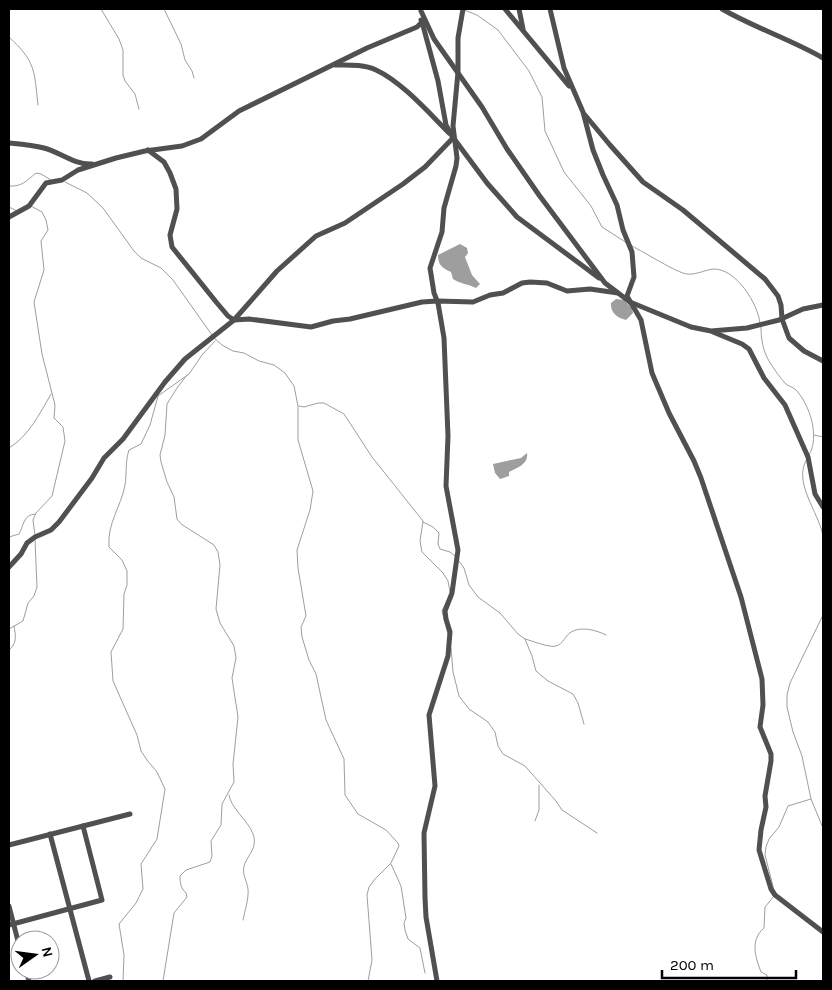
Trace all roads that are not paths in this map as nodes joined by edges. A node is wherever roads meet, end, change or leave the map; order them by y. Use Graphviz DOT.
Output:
graph roads {
  1 [pos="463,9"];
  2 [pos="505,9"];
  3 [pos="519,9"];
  4 [pos="550,9"];
  5 [pos="722,9"];
  6 [pos="421,10"];
  7 [pos="422,22"];
  8 [pos="523,30"];
  9 [pos="823,58"];
  10 [pos="332,65"];
  11 [pos="458,72"];
  12 [pos="572,91"];
  13 [pos="583,112"];
  14 [pos="453,138"];
  15 [pos="9,142"];
  16 [pos="148,150"];
  17 [pos="100,164"];
  18 [pos="9,217"];
  19 [pos="605,283"];
  20 [pos="618,293"];
  21 [pos="436,301"];
  22 [pos="629,301"];
  23 [pos="823,305"];
  24 [pos="782,319"];
  25 [pos="234,320"];
  26 [pos="711,331"];
  27 [pos="823,361"];
  28 [pos="823,507"];
  29 [pos="9,568"];
  30 [pos="130,814"];
  31 [pos="83,826"];
  32 [pos="50,834"];
  33 [pos="9,845"];
  34 [pos="9,906"];
  35 [pos="70,909"];
  36 [pos="11,924"];
  37 [pos="823,932"];
  38 [pos="110,977"];
  39 [pos="89,981"];
  40 [pos="95,981"];
  41 [pos="437,981"];
  1 -- 11 [label="street"];
  2 -- 8 [label="street"];
  3 -- 8 [label="street"];
  4 -- 12 [label="street"];
  5 -- 9 [label="street"];
  6 -- 7 [label="street"];
  6 -- 11 [label="street"];
  7 -- 10 [label="street"];
  7 -- 14 [label="street"];
  8 -- 12 [label="street"];
  10 -- 14 [label="street"];
  10 -- 16 [label="street"];
  11 -- 14 [label="street"];
  11 -- 19 [label="street"];
  12 -- 13 [label="street"];
  13 -- 22 [label="street"];
  13 -- 24 [label="street"];
  14 -- 19 [label="street"];
  14 -- 21 [label="street"];
  14 -- 25 [label="street"];
  15 -- 17 [label="street"];
  16 -- 17 [label="street"];
  16 -- 25 [label="street"];
  17 -- 18 [label="street"];
  19 -- 20 [label="street"];
  20 -- 21 [label="street"];
  20 -- 22 [label="street"];
  21 -- 25 [label="street"];
  21 -- 41 [label="street"];
  22 -- 26 [label="street"];
  22 -- 37 [label="street"];
  23 -- 24 [label="street"];
  24 -- 26 [label="street"];
  24 -- 27 [label="street"];
  25 -- 29 [label="street"];
  26 -- 28 [label="street"];
  30 -- 31 [label="street"];
  31 -- 32 [label="street"];
  31 -- 35 [label="street"];
  32 -- 33 [label="street"];
  32 -- 35 [label="street"];
  34 -- 36 [label="street"];
  35 -- 36 [label="street"];
  35 -- 39 [label="street"];
  38 -- 40 [label="street"];
}
